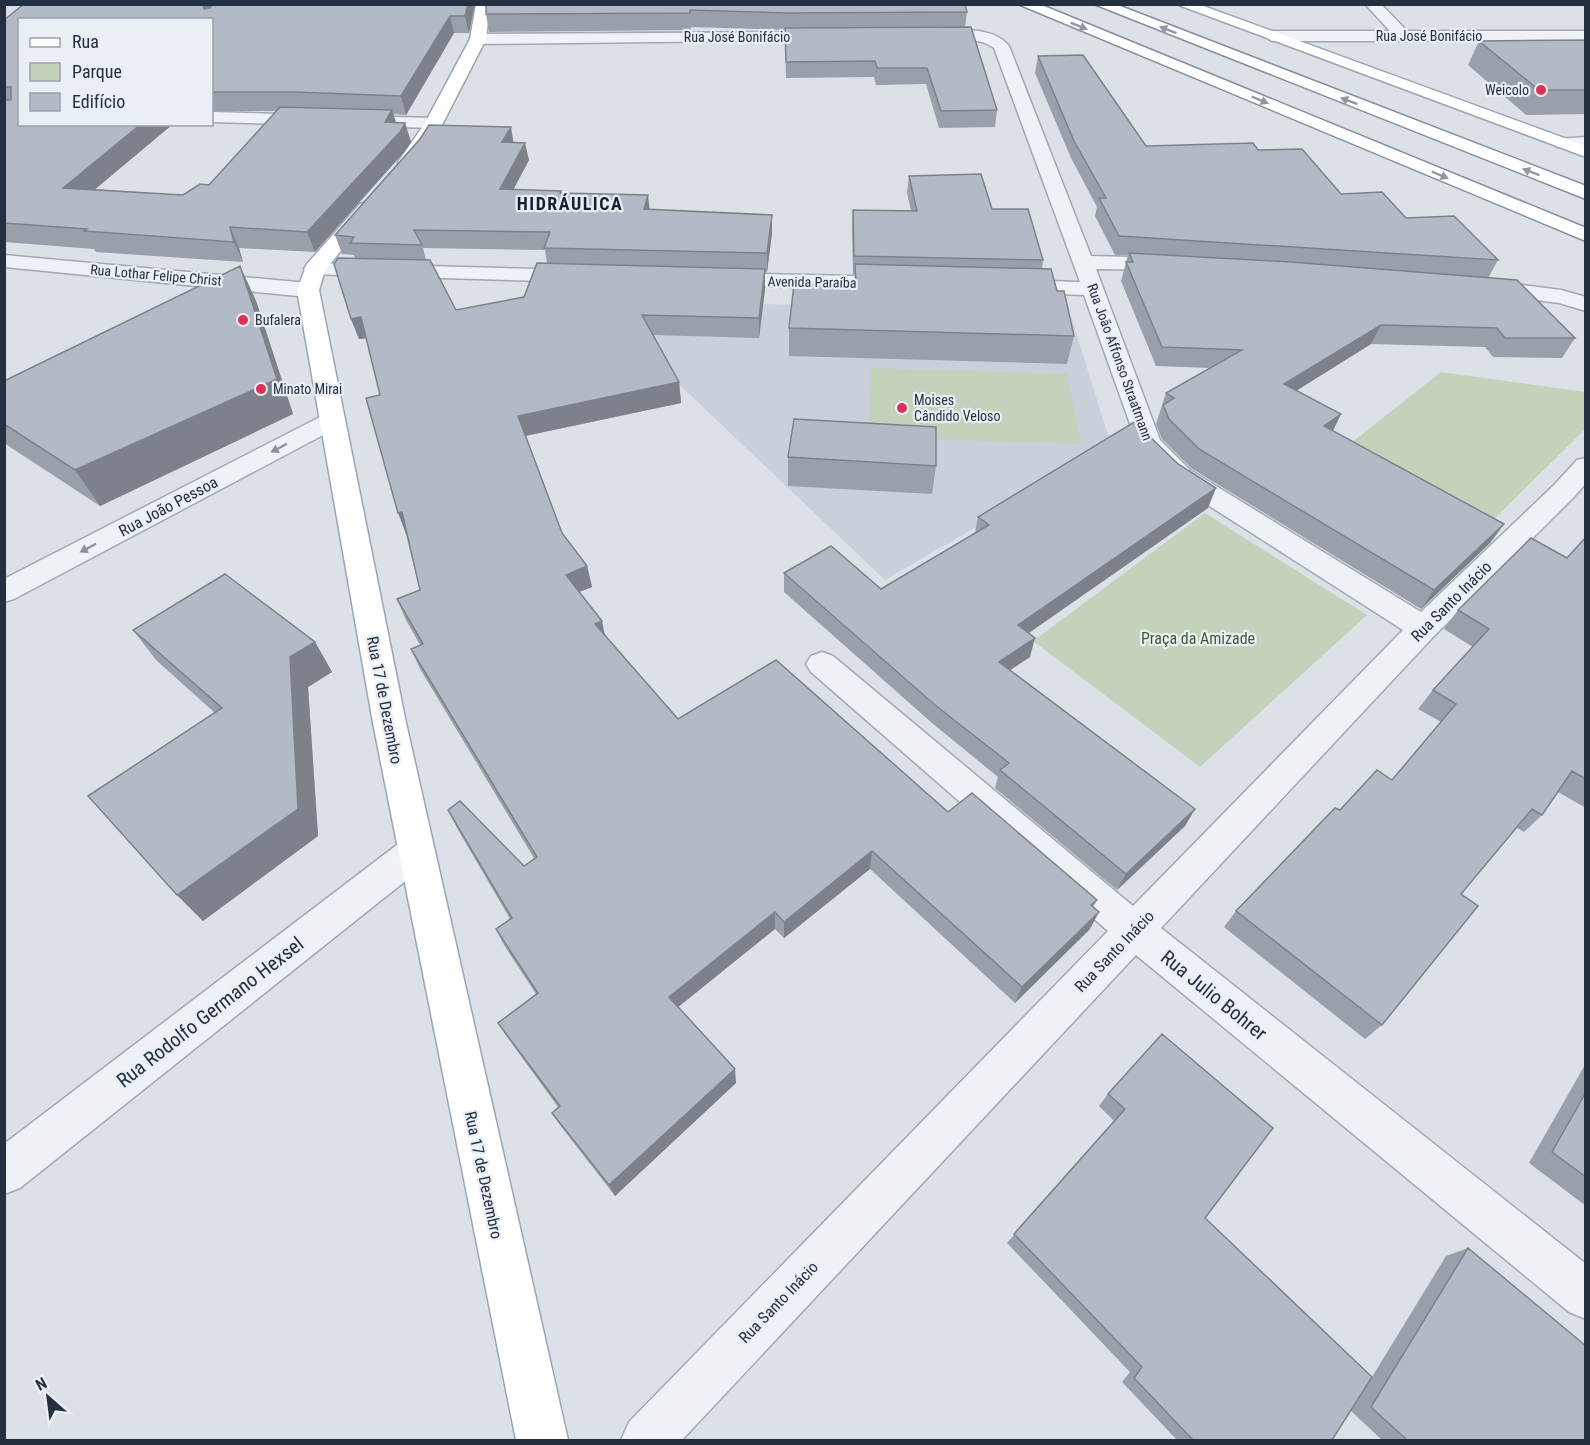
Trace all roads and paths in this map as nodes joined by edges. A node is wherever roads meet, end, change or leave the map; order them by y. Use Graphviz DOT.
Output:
graph roads {
  1 [pos="483,4"];
  2 [pos="1025,4"];
  3 [pos="1101,4"];
  4 [pos="1183,4"];
  5 [pos="1372,4"];
  6 [pos="920,36"];
  7 [pos="1272,36"];
  8 [pos="1403,36"];
  9 [pos="1586,36"];
  10 [pos="848,37"];
  11 [pos="478,39"];
  12 [pos="213,117"];
  13 [pos="434,123"];
  14 [pos="1586,142"];
  15 [pos="1563,143"];
  16 [pos="1586,152"];
  17 [pos="1586,193"];
  18 [pos="1586,235"];
  19 [pos="4,261"];
  20 [pos="1082,262"];
  21 [pos="1184,264"];
  22 [pos="602,276"];
  23 [pos="312,279"];
  24 [pos="698,279"];
  25 [pos="914,284"];
  26 [pos="997,286"];
  27 [pos="1463,286"];
  28 [pos="1093,289"];
  29 [pos="1586,304"];
  30 [pos="331,421"];
  31 [pos="1586,466"];
  32 [pos="4,592"];
  33 [pos="1423,628"];
  34 [pos="822,664"];
  35 [pos="415,852"];
  36 [pos="1134,930"];
  37 [pos="4,1172"];
  38 [pos="1586,1295"];
  39 [pos="542,1440"];
  40 [pos="647,1440"];
  1 -- 11 [label="main road"];
  2 -- 18 [label="main road, one-way"];
  17 -- 3 [label="main road, one-way"];
  4 -- 7 [label="main road"];
  5 -- 8 [label="street"];
  6 -- 20 [label="street, Rua João Affonso Straatmann"];
  7 -- 8 [label="street, Rua José Bonifácio"];
  7 -- 15 [label="main road"];
  8 -- 9 [label="street, Rua José Bonifácio"];
  10 -- 11 [label="street, Rua José Bonifácio"];
  11 -- 13 [label="main road"];
  12 -- 13 [label="street"];
  13 -- 23 [label="main road"];
  14 -- 15 [label="street"];
  15 -- 16 [label="main road"];
  19 -- 23 [label="street, Rua Lothar Felipe Christ"];
  20 -- 21 [label="street"];
  20 -- 28 [label="street, Rua João Affonso Straatmann"];
  22 -- 23 [label="street"];
  23 -- 30 [label="main road, Rua 17 de Dezembro"];
  24 -- 25 [label="street, Avenida Paraíba"];
  26 -- 28 [label="street"];
  27 -- 29 [label="street"];
  28 -- 33 [label="street, Rua João Affonso Straatmann"];
  30 -- 32 [label="street, Rua João Pessoa, one-way"];
  30 -- 35 [label="main road, Rua 17 de Dezembro"];
  31 -- 33 [label="street, Rua Santo Inácio"];
  33 -- 36 [label="street, Rua Santo Inácio"];
  34 -- 36 [label="street, Rua Julio Bohrer"];
  35 -- 37 [label="street, Rua Rodolfo Germano Hexsel"];
  35 -- 39 [label="main road, Rua 17 de Dezembro"];
  36 -- 38 [label="street, Rua Julio Bohrer"];
  36 -- 40 [label="street, Rua Santo Inácio"];
}
